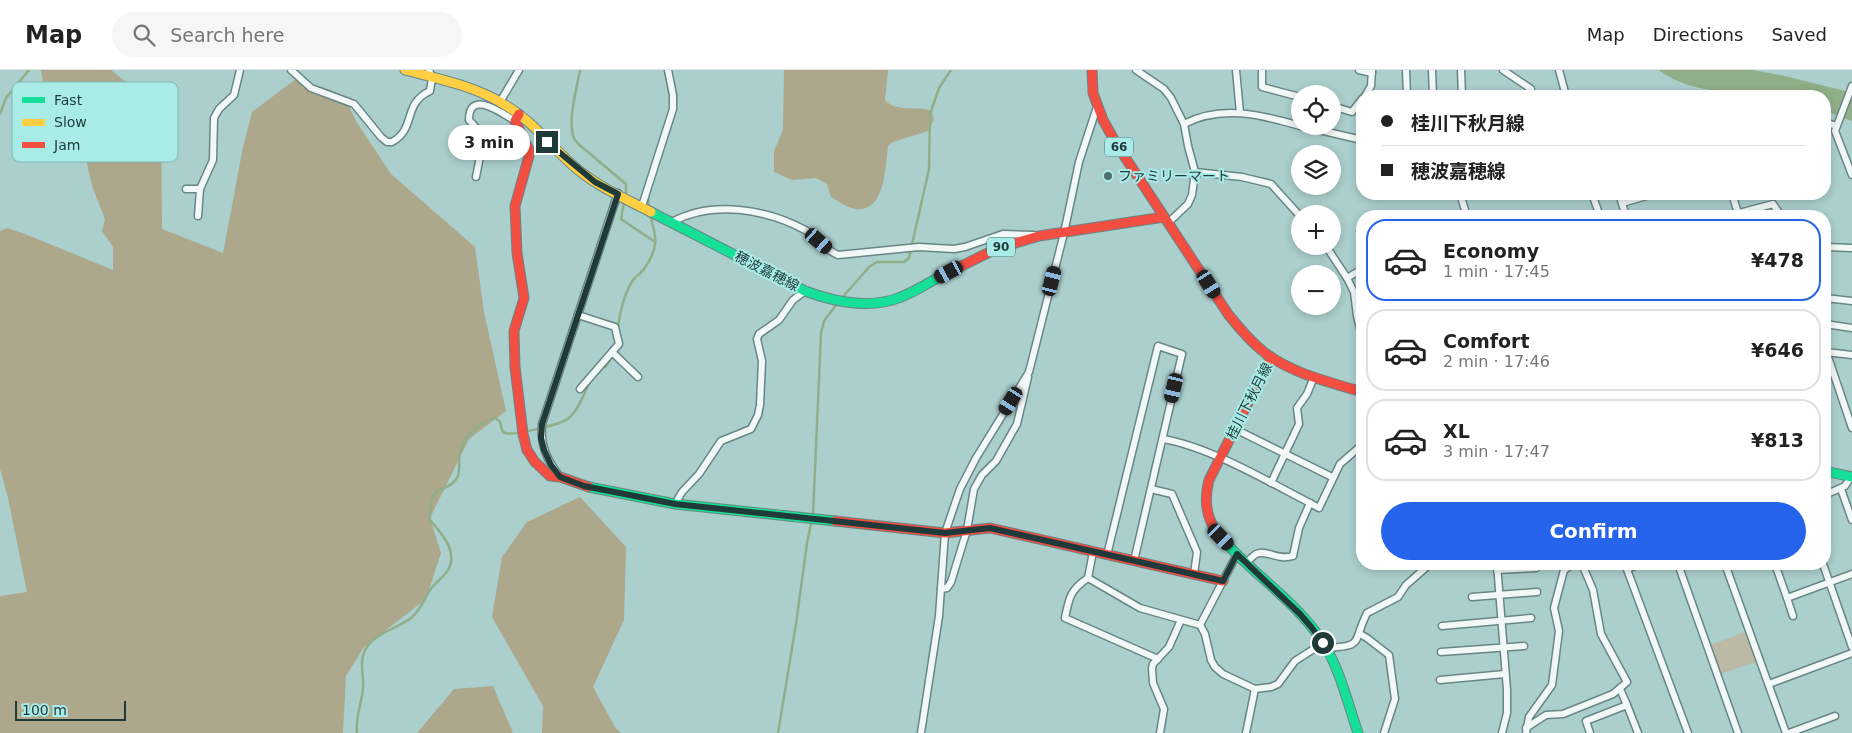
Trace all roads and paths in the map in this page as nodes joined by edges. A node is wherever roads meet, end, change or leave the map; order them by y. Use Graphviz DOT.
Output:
graph roads {
  1 [pos="240,70"];
  2 [pos="291,70"];
  3 [pos="405,70"];
  4 [pos="518,70"];
  5 [pos="668,70"];
  6 [pos="1092,70"];
  7 [pos="1136,70"];
  8 [pos="1236,70"];
  9 [pos="1262,70"];
  10 [pos="1359,70"];
  11 [pos="1406,70"];
  12 [pos="1432,70"];
  13 [pos="1461,70"];
  14 [pos="1504,70"];
  15 [pos="1559,70"];
  16 [pos="1372,72"];
  17 [pos="430,74"];
  18 [pos="1851,87"];
  19 [pos="1531,89"];
  20 [pos="1369,90"];
  21 [pos="1407,90"];
  22 [pos="1433,90"];
  23 [pos="1462,90"];
  24 [pos="1564,90"];
  25 [pos="1291,95"];
  26 [pos="500,102"];
  27 [pos="1356,107"];
  28 [pos="1097,108"];
  29 [pos="1341,109"];
  30 [pos="1240,113"];
  31 [pos="517,118"];
  32 [pos="1291,123"];
  33 [pos="1831,123"];
  34 [pos="1184,124"];
  35 [pos="1837,124"];
  36 [pos="1340,135"];
  37 [pos="1356,139"];
  38 [pos="1195,172"];
  39 [pos="1852,174"];
  40 [pos="476,176"];
  41 [pos="186,188"];
  42 [pos="200,189"];
  43 [pos="618,194"];
  44 [pos="1621,200"];
  45 [pos="1632,200"];
  46 [pos="1622,203"];
  47 [pos="642,206"];
  48 [pos="1291,206"];
  49 [pos="1624,210"];
  50 [pos="1754,210"];
  51 [pos="1778,210"];
  52 [pos="198,216"];
  53 [pos="1166,220"];
  54 [pos="672,222"];
  55 [pos="1064,233"];
  56 [pos="1039,236"];
  57 [pos="1831,247"];
  58 [pos="1852,248"];
  59 [pos="1332,255"];
  60 [pos="1356,273"];
  61 [pos="1347,278"];
  62 [pos="805,291"];
  63 [pos="1831,299"];
  64 [pos="1852,301"];
  65 [pos="1356,308"];
  66 [pos="578,316"];
  67 [pos="1831,325"];
  68 [pos="1852,328"];
  69 [pos="1831,351"];
  70 [pos="612,352"];
  71 [pos="1852,355"];
  72 [pos="1271,357"];
  73 [pos="1831,365"];
  74 [pos="1029,372"];
  75 [pos="638,377"];
  76 [pos="1314,377"];
  77 [pos="580,389"];
  78 [pos="1356,390"];
  79 [pos="1852,428"];
  80 [pos="1234,430"];
  81 [pos="1163,439"];
  82 [pos="1356,450"];
  83 [pos="1286,454"];
  84 [pos="1220,458"];
  85 [pos="1831,473"];
  86 [pos="560,477"];
  87 [pos="1332,477"];
  88 [pos="1851,477"];
  89 [pos="1271,483"];
  90 [pos="1151,489"];
  91 [pos="1841,489"];
  92 [pos="1831,493"];
  93 [pos="1310,503"];
  94 [pos="675,504"];
  95 [pos="1852,520"];
  96 [pos="967,530"];
  97 [pos="945,533"];
  98 [pos="1093,552"];
  99 [pos="1237,554"];
  100 [pos="1107,555"];
  101 [pos="1134,561"];
  102 [pos="1246,562"];
  103 [pos="1423,570"];
  104 [pos="1497,570"];
  105 [pos="1564,570"];
  106 [pos="1585,570"];
  107 [pos="1627,570"];
  108 [pos="1680,570"];
  109 [pos="1727,570"];
  110 [pos="1777,570"];
  111 [pos="1825,570"];
  112 [pos="1194,574"];
  113 [pos="1852,574"];
  114 [pos="1088,578"];
  115 [pos="1223,581"];
  116 [pos="1830,582"];
  117 [pos="941,589"];
  118 [pos="1536,592"];
  119 [pos="1499,595"];
  120 [pos="1472,597"];
  121 [pos="1787,598"];
  122 [pos="1793,616"];
  123 [pos="1531,618"];
  124 [pos="1181,620"];
  125 [pos="1501,620"];
  126 [pos="1200,625"];
  127 [pos="1442,626"];
  128 [pos="1360,634"];
  129 [pos="1324,646"];
  130 [pos="1524,646"];
  131 [pos="1852,647"];
  132 [pos="1504,648"];
  133 [pos="1441,652"];
  134 [pos="1852,653"];
  135 [pos="1158,659"];
  136 [pos="1505,674"];
  137 [pos="1440,680"];
  138 [pos="1769,684"];
  139 [pos="1255,689"];
  140 [pos="1620,689"];
  141 [pos="1627,705"];
  142 [pos="1580,708"];
  143 [pos="1835,716"];
  144 [pos="1586,721"];
  145 [pos="1526,731"];
  146 [pos="920,733"];
  147 [pos="1160,733"];
  148 [pos="1246,733"];
  149 [pos="1358,733"];
  150 [pos="1384,733"];
  151 [pos="1502,733"];
  152 [pos="1590,733"];
  153 [pos="1638,733"];
  154 [pos="1688,733"];
  155 [pos="1738,733"];
  156 [pos="1788,733"];
  1 -- 42 [label="street"];
  2 -- 17 [label="street"];
  3 -- 17 [label="main road, 穂波嘉穂線 / 90"];
  4 -- 26 [label="street"];
  5 -- 47 [label="street"];
  6 -- 28 [label="main road, 桂川下秋月線 / 66"];
  7 -- 34 [label="street"];
  8 -- 30 [label="street"];
  9 -- 25 [label="street"];
  10 -- 16 [label="street"];
  11 -- 21 [label="street"];
  12 -- 22 [label="street"];
  13 -- 23 [label="street"];
  14 -- 19 [label="street"];
  15 -- 24 [label="street"];
  16 -- 20 [label="street"];
  17 -- 26 [label="main road, 穂波嘉穂線 / 90"];
  18 -- 35 [label="street"];
  26 -- 31 [label="main road, 穂波嘉穂線 / 90"];
  27 -- 29 [label="street"];
  28 -- 53 [label="main road, 桂川下秋月線 / 66"];
  28 -- 55 [label="street"];
  30 -- 32 [label="street"];
  30 -- 34 [label="street"];
  31 -- 40 [label="street"];
  31 -- 43 [label="main road, 穂波嘉穂線 / 90"];
  31 -- 86 [label="main road"];
  33 -- 35 [label="street"];
  34 -- 38 [label="street"];
  35 -- 39 [label="street"];
  36 -- 37 [label="street"];
  38 -- 48 [label="street"];
  38 -- 53 [label="street"];
  41 -- 42 [label="street"];
  42 -- 52 [label="street"];
  43 -- 47 [label="main road, 穂波嘉穂線 / 90"];
  43 -- 66 [label="street"];
  44 -- 46 [label="street"];
  45 -- 46 [label="street"];
  46 -- 49 [label="street"];
  47 -- 54 [label="main road, 穂波嘉穂線 / 90"];
  50 -- 51 [label="street"];
  53 -- 55 [label="main road, 穂波嘉穂線 / 90"];
  53 -- 72 [label="main road, 桂川下秋月線 / 66"];
  54 -- 56 [label="street"];
  54 -- 62 [label="main road, 穂波嘉穂線 / 90"];
  55 -- 56 [label="main road, 穂波嘉穂線 / 90"];
  55 -- 74 [label="street"];
  56 -- 62 [label="main road, 穂波嘉穂線 / 90"];
  57 -- 58 [label="street"];
  59 -- 61 [label="street"];
  60 -- 61 [label="street"];
  61 -- 65 [label="street"];
  62 -- 94 [label="street"];
  63 -- 64 [label="street"];
  66 -- 70 [label="street"];
  66 -- 86 [label="street"];
  67 -- 68 [label="street"];
  69 -- 71 [label="street"];
  70 -- 75 [label="street"];
  70 -- 77 [label="street"];
  72 -- 76 [label="main road"];
  72 -- 80 [label="main road, 桂川下秋月線"];
  73 -- 79 [label="street"];
  74 -- 96 [label="street"];
  74 -- 97 [label="street"];
  76 -- 78 [label="main road"];
  76 -- 83 [label="street"];
  80 -- 83 [label="street"];
  80 -- 84 [label="main road, 桂川下秋月線"];
  81 -- 84 [label="street"];
  81 -- 90 [label="street"];
  81 -- 100 [label="street"];
  82 -- 87 [label="street"];
  83 -- 87 [label="street"];
  83 -- 89 [label="street"];
  84 -- 89 [label="street"];
  84 -- 99 [label="main road, 桂川下秋月線"];
  85 -- 88 [label="main road"];
  86 -- 94 [label="main road"];
  87 -- 93 [label="street"];
  88 -- 91 [label="street"];
  89 -- 93 [label="street"];
  90 -- 101 [label="street"];
  90 -- 112 [label="street"];
  91 -- 92 [label="street"];
  91 -- 95 [label="street"];
  93 -- 102 [label="street"];
  94 -- 97 [label="main road"];
  96 -- 97 [label="main road"];
  96 -- 98 [label="main road"];
  96 -- 117 [label="street"];
  97 -- 117 [label="street"];
  98 -- 100 [label="main road"];
  98 -- 114 [label="street"];
  99 -- 102 [label="main road, 桂川下秋月線"];
  99 -- 115 [label="street"];
  100 -- 101 [label="main road"];
  101 -- 112 [label="main road"];
  102 -- 129 [label="main road, 桂川下秋月線"];
  103 -- 128 [label="street"];
  104 -- 119 [label="street"];
  105 -- 145 [label="street"];
  106 -- 140 [label="street"];
  107 -- 154 [label="street"];
  108 -- 155 [label="street"];
  109 -- 138 [label="street"];
  110 -- 121 [label="street"];
  111 -- 116 [label="street"];
  112 -- 115 [label="main road"];
  113 -- 116 [label="street"];
  114 -- 124 [label="street"];
  114 -- 135 [label="street"];
  115 -- 126 [label="street"];
  116 -- 121 [label="street"];
  116 -- 131 [label="street"];
  117 -- 146 [label="street"];
  118 -- 119 [label="street"];
  119 -- 120 [label="street"];
  119 -- 125 [label="street"];
  121 -- 122 [label="street"];
  123 -- 125 [label="street"];
  124 -- 126 [label="street"];
  124 -- 135 [label="street"];
  125 -- 127 [label="street"];
  125 -- 132 [label="street"];
  126 -- 139 [label="street"];
  128 -- 129 [label="street"];
  128 -- 150 [label="street"];
  129 -- 139 [label="street"];
  129 -- 149 [label="main road, 桂川下秋月線"];
  130 -- 132 [label="street"];
  132 -- 133 [label="street"];
  132 -- 136 [label="street"];
  134 -- 138 [label="street"];
  135 -- 147 [label="street"];
  136 -- 137 [label="street"];
  136 -- 151 [label="street"];
  138 -- 156 [label="street"];
  139 -- 148 [label="street"];
  140 -- 141 [label="street"];
  140 -- 142 [label="street"];
  141 -- 144 [label="street"];
  141 -- 153 [label="street"];
  142 -- 144 [label="street"];
  142 -- 145 [label="street"];
  143 -- 156 [label="street"];
  144 -- 152 [label="street"];
}
